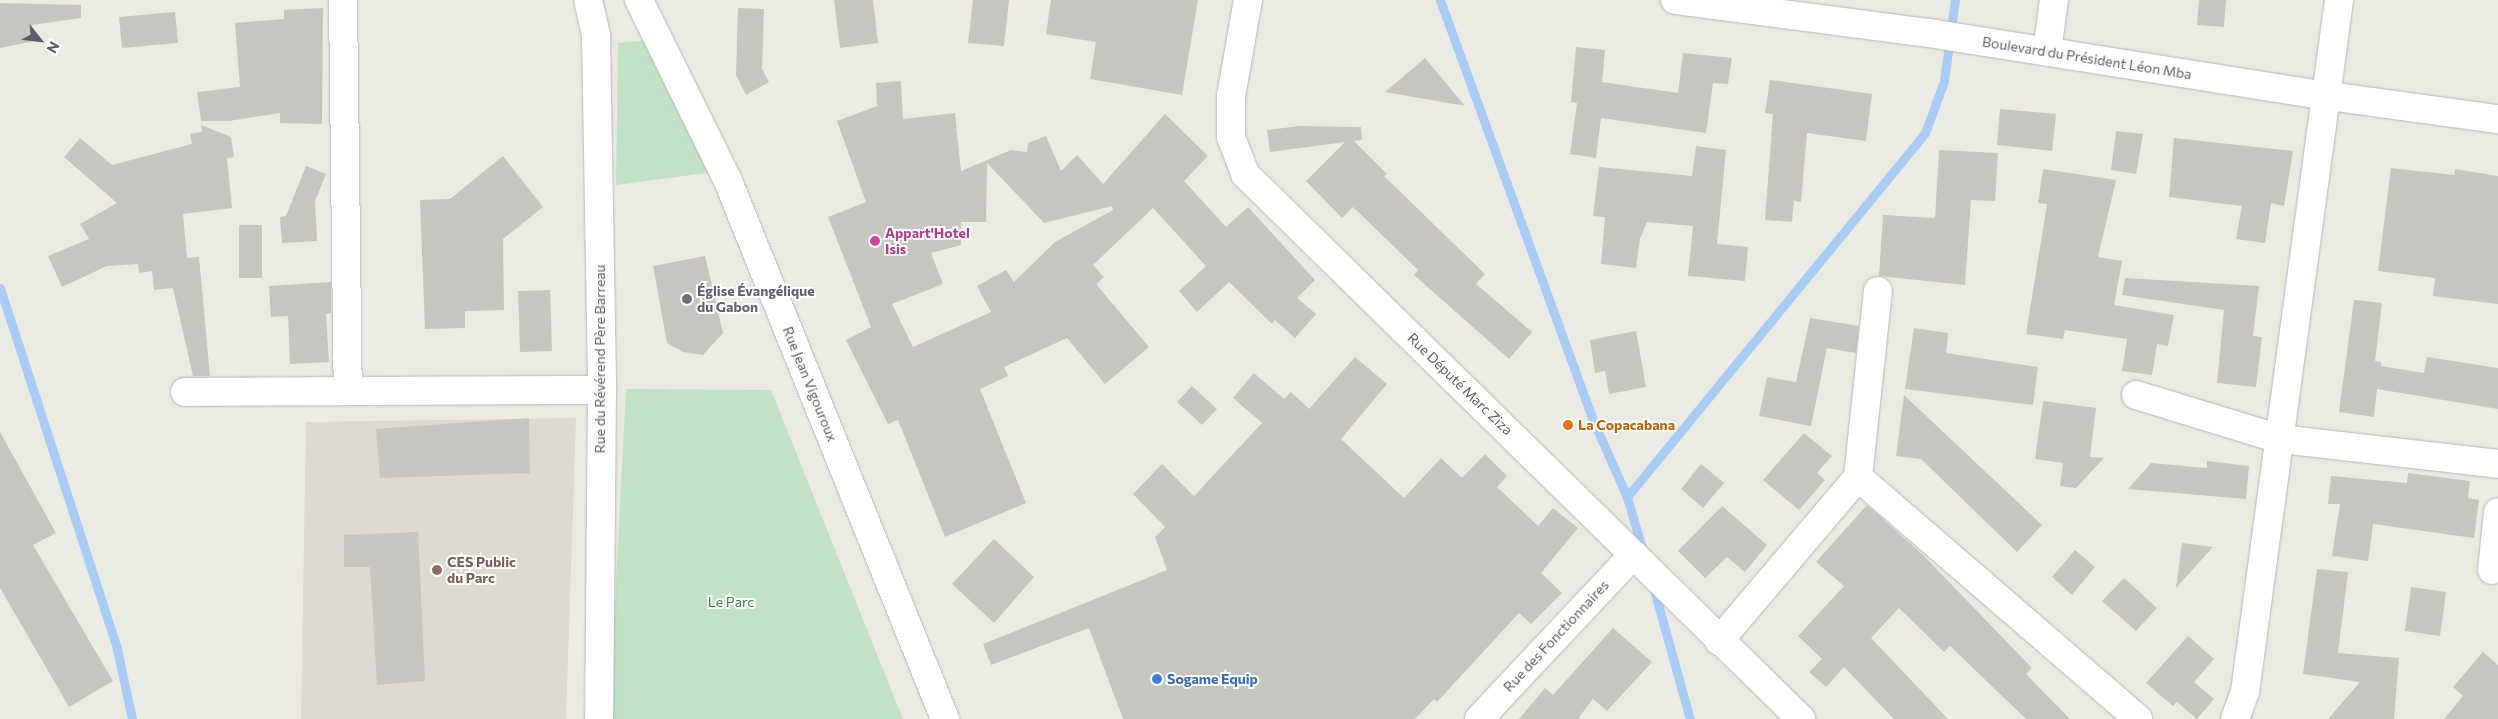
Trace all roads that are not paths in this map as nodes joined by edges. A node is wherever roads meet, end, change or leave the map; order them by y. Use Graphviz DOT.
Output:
graph roads {
  1 [pos="344,0"];
  2 [pos="588,0"];
  3 [pos="639,0"];
  4 [pos="1248,0"];
  5 [pos="1676,0"];
  6 [pos="2054,0"];
  7 [pos="2339,0"];
  8 [pos="2047,51"];
  9 [pos="2329,96"];
  10 [pos="2498,119"];
  11 [pos="1878,291"];
  12 [pos="602,390"];
  13 [pos="348,391"];
  14 [pos="184,392"];
  15 [pos="2136,395"];
  16 [pos="2280,439"];
  17 [pos="2498,464"];
  18 [pos="1858,476"];
  19 [pos="2498,515"];
  20 [pos="1637,557"];
  21 [pos="2492,570"];
  22 [pos="1719,641"];
  23 [pos="599,719"];
  24 [pos="945,719"];
  25 [pos="1479,719"];
  26 [pos="1801,719"];
  27 [pos="2138,719"];
  28 [pos="2235,719"];
  1 -- 13 [label="street"];
  2 -- 12 [label="street, Rue du Révérend Père Barreau"];
  3 -- 24 [label="street, Rue Jean Vigouroux"];
  4 -- 20 [label="street, Rue Député Marc Ziza"];
  5 -- 8 [label="street, Boulevard du Président Léon Mba"];
  6 -- 8 [label="street"];
  7 -- 9 [label="street"];
  8 -- 9 [label="street, Boulevard du Président Léon Mba"];
  9 -- 10 [label="street, Boulevard du Président Léon Mba"];
  9 -- 16 [label="street"];
  11 -- 18 [label="street"];
  12 -- 13 [label="street"];
  12 -- 23 [label="street, Rue du Révérend Père Barreau"];
  13 -- 14 [label="street"];
  15 -- 16 [label="street"];
  16 -- 17 [label="street"];
  16 -- 28 [label="street"];
  18 -- 22 [label="street"];
  18 -- 27 [label="street"];
  19 -- 21 [label="street"];
  20 -- 22 [label="street, Rue Député Marc Ziza"];
  20 -- 25 [label="street, Rue des Fonctionnaires"];
  22 -- 26 [label="street, Rue Député Marc Ziza"];
}
